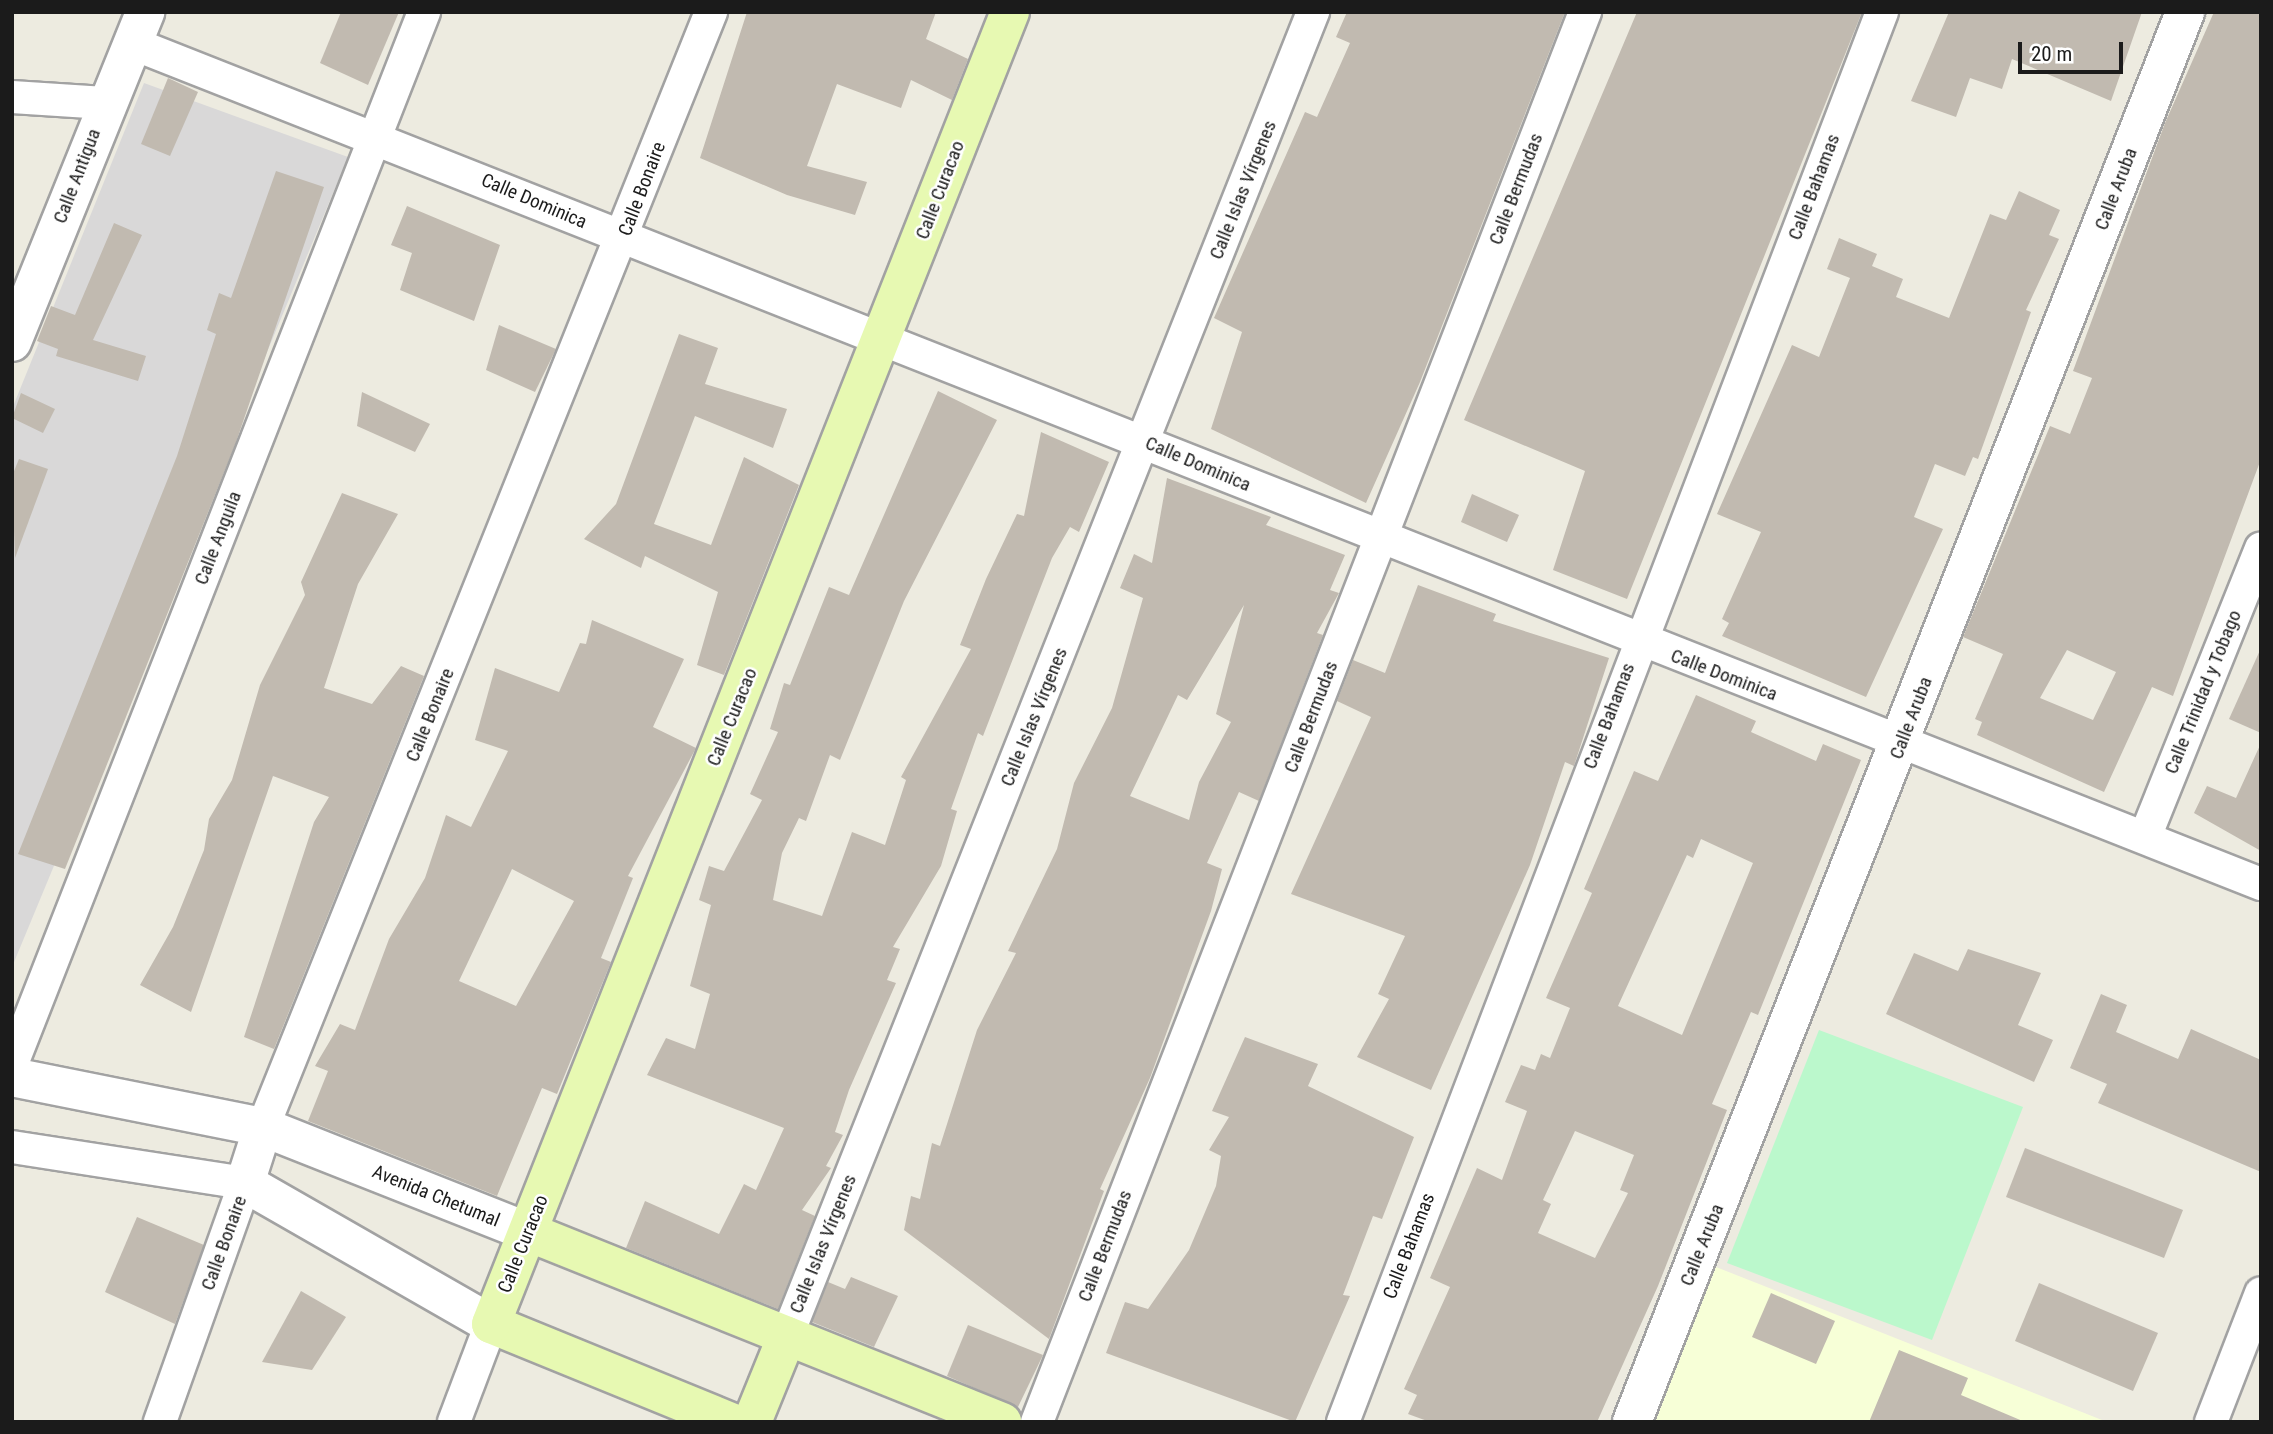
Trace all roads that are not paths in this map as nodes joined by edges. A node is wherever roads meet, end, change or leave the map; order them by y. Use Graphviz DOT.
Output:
graph roads {
  1 [pos="424,12"];
  2 [pos="712,12"];
  3 [pos="1010,12"];
  4 [pos="1313,12"];
  5 [pos="1585,12"];
  6 [pos="1882,12"];
  7 [pos="2185,12"];
  8 [pos="139,28"];
  9 [pos="12,97"];
  10 [pos="105,103"];
  11 [pos="376,135"];
  12 [pos="623,238"];
  13 [pos="882,338"];
  14 [pos="12,342"];
  15 [pos="1144,441"];
  16 [pos="1380,540"];
  17 [pos="2261,548"];
  18 [pos="1637,641"];
  19 [pos="1901,745"];
  20 [pos="2145,837"];
  21 [pos="2261,884"];
  22 [pos="12,1064"];
  23 [pos="12,1077"];
  24 [pos="263,1127"];
  25 [pos="12,1147"];
  26 [pos="246,1183"];
  27 [pos="528,1232"];
  28 [pos="2261,1293"];
  29 [pos="491,1324"];
  30 [pos="787,1336"];
  31 [pos="160,1422"];
  32 [pos="454,1422"];
  33 [pos="731,1422"];
  34 [pos="752,1422"];
  35 [pos="1002,1422"];
  36 [pos="1037,1422"];
  37 [pos="1343,1422"];
  38 [pos="1632,1422"];
  39 [pos="2211,1422"];
  1 -- 11 [label="street, Calle Anguila"];
  2 -- 12 [label="street, Calle Bonaire"];
  3 -- 13 [label="main road, Calle Curacao"];
  4 -- 15 [label="street, Calle Islas Vírgenes"];
  5 -- 16 [label="street, Calle Bermudas"];
  6 -- 18 [label="street, Calle Bahamas"];
  7 -- 19 [label="street, Calle Aruba"];
  8 -- 10 [label="street, Calle Antigua"];
  8 -- 11 [label="street, Calle Dominica"];
  9 -- 10 [label="street"];
  10 -- 14 [label="street, Calle Antigua"];
  11 -- 12 [label="street, Calle Dominica"];
  11 -- 22 [label="street, Calle Anguila"];
  12 -- 13 [label="street, Calle Dominica"];
  12 -- 24 [label="street, Calle Bonaire"];
  13 -- 15 [label="street, Calle Dominica"];
  13 -- 27 [label="main road, Calle Curacao"];
  15 -- 16 [label="street, Calle Dominica"];
  15 -- 30 [label="street, Calle Islas Vírgenes"];
  16 -- 18 [label="street, Calle Dominica"];
  16 -- 36 [label="street, Calle Bermudas"];
  17 -- 20 [label="street, Calle Trinidad y Tobago"];
  18 -- 19 [label="street, Calle Dominica"];
  18 -- 37 [label="street, Calle Bahamas"];
  19 -- 20 [label="street, Calle Dominica"];
  19 -- 38 [label="street, Calle Aruba"];
  20 -- 21 [label="street, Calle Dominica"];
  23 -- 24 [label="street, Avenida Chetumal"];
  24 -- 26 [label="street, Calle Bonaire"];
  24 -- 27 [label="street, Avenida Chetumal"];
  25 -- 26 [label="street"];
  26 -- 29 [label="street"];
  26 -- 31 [label="street, Calle Bonaire"];
  27 -- 29 [label="main road, Calle Curacao"];
  27 -- 30 [label="main road, Avenida Chetumal"];
  28 -- 39 [label="street"];
  29 -- 32 [label="street, Calle Curacao"];
  29 -- 33 [label="main road"];
  30 -- 34 [label="main road, Calle Islas Vírgenes"];
  30 -- 35 [label="main road, Avenida Chetumal"];
}
